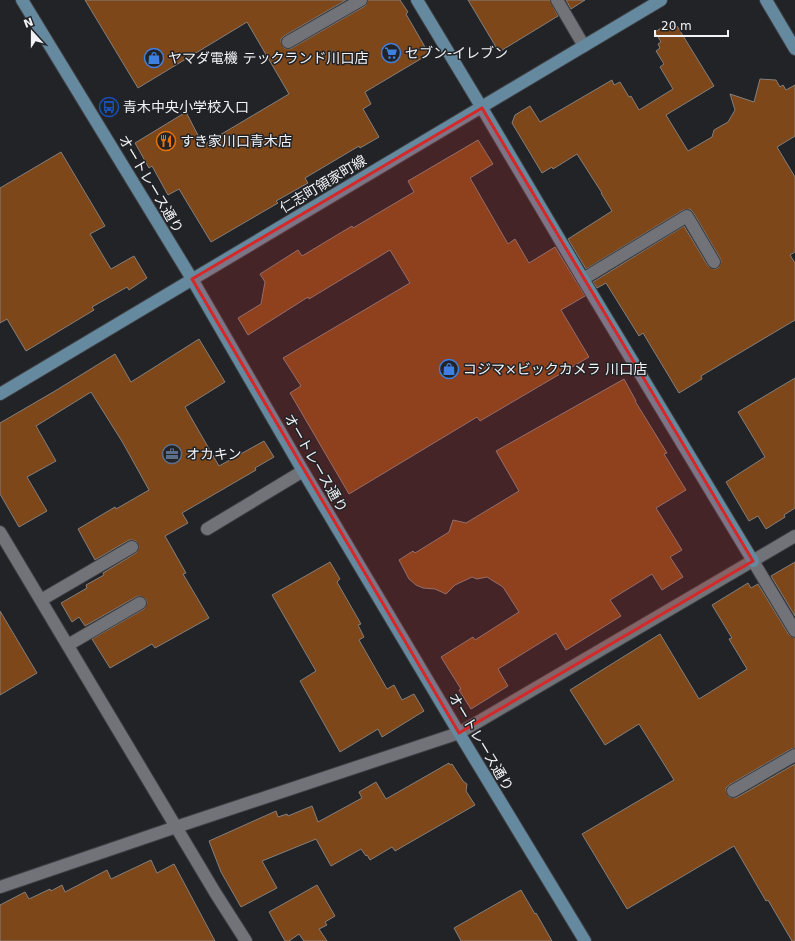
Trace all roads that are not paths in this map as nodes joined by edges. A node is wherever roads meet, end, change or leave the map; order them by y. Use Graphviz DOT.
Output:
graph roads {
  1 [pos="22,0"];
  2 [pos="361,0"];
  3 [pos="416,0"];
  4 [pos="557,0"];
  5 [pos="661,0"];
  6 [pos="766,0"];
  7 [pos="288,42"];
  8 [pos="584,46"];
  9 [pos="795,49"];
  10 [pos="482,108"];
  11 [pos="714,262"];
  12 [pos="192,279"];
  13 [pos="583,279"];
  14 [pos="0,394"];
  15 [pos="302,471"];
  16 [pos="207,529"];
  17 [pos="0,532"];
  18 [pos="795,536"];
  19 [pos="132,547"];
  20 [pos="753,561"];
  21 [pos="41,600"];
  22 [pos="140,603"];
  23 [pos="795,631"];
  24 [pos="68,645"];
  25 [pos="459,734"];
  26 [pos="795,755"];
  27 [pos="733,791"];
  28 [pos="176,827"];
  29 [pos="0,887"];
  30 [pos="246,941"];
  31 [pos="585,941"];
  1 -- 12 [label="street, オートレース通り"];
  2 -- 7 [label="street"];
  3 -- 10 [label="street"];
  4 -- 8 [label="street"];
  5 -- 8 [label="street, 仁志町領家町線"];
  6 -- 9 [label="street"];
  8 -- 10 [label="street, 仁志町領家町線"];
  10 -- 12 [label="street, 仁志町領家町線"];
  10 -- 13 [label="street"];
  11 -- 13 [label="street"];
  12 -- 14 [label="street, 仁志町領家町線"];
  12 -- 15 [label="street, オートレース通り"];
  13 -- 20 [label="street"];
  15 -- 16 [label="street"];
  15 -- 25 [label="street, オートレース通り"];
  17 -- 21 [label="street"];
  18 -- 20 [label="street"];
  19 -- 21 [label="street"];
  20 -- 23 [label="street"];
  20 -- 25 [label="street"];
  21 -- 24 [label="street"];
  22 -- 24 [label="street"];
  24 -- 28 [label="street"];
  25 -- 28 [label="street"];
  25 -- 31 [label="street, オートレース通り"];
  26 -- 27 [label="street"];
  28 -- 29 [label="street"];
  28 -- 30 [label="street"];
}
